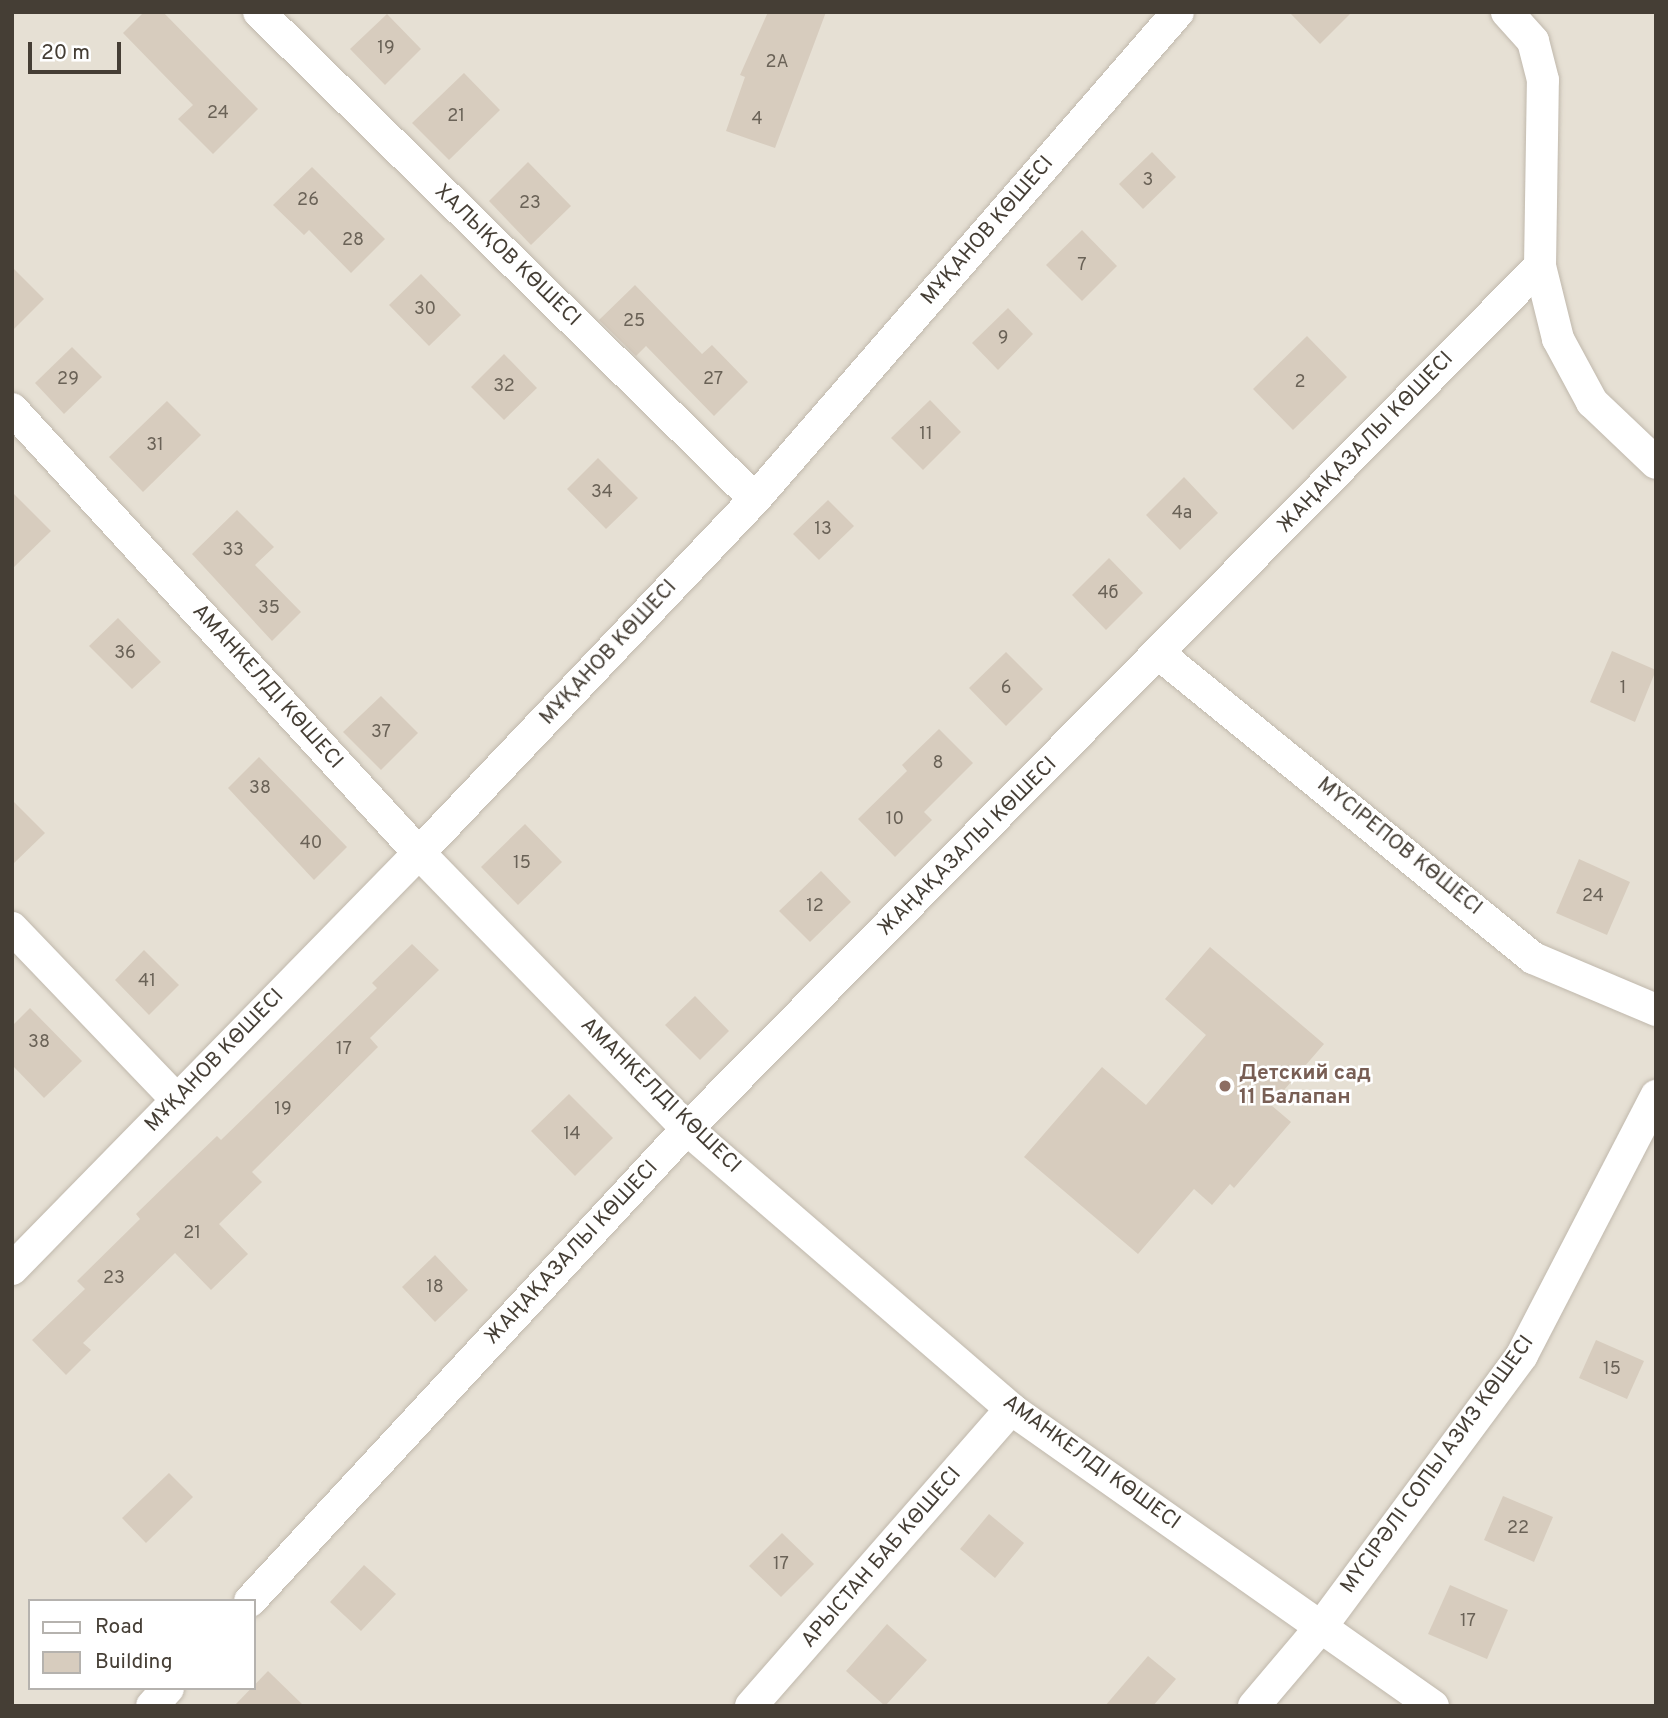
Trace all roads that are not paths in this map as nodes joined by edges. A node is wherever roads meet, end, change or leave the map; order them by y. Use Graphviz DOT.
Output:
graph roads {
  1 [pos="259,12"];
  2 [pos="1178,12"];
  3 [pos="1507,12"];
  4 [pos="1540,266"];
  5 [pos="12,409"];
  6 [pos="1656,463"];
  7 [pos="755,499"];
  8 [pos="1159,654"];
  9 [pos="419,853"];
  10 [pos="12,928"];
  11 [pos="1656,1010"];
  12 [pos="1656,1096"];
  13 [pos="177,1101"];
  14 [pos="687,1129"];
  15 [pos="12,1269"];
  16 [pos="1011,1409"];
  17 [pos="252,1599"];
  18 [pos="1321,1627"];
  19 [pos="166,1690"];
  20 [pos="152,1706"];
  21 [pos="751,1706"];
  22 [pos="1254,1706"];
  23 [pos="1433,1706"];
  1 -- 7 [label="street, ХАЛЫҚОВ КӨШЕСІ"];
  2 -- 7 [label="street, МҰҚАНОВ КӨШЕСІ"];
  3 -- 4 [label="street"];
  4 -- 6 [label="street"];
  4 -- 8 [label="street, ЖАҢАҚАЗАЛЫ КӨШЕСІ"];
  5 -- 9 [label="street, АМАНКЕЛДІ КӨШЕСІ"];
  7 -- 9 [label="street, МҰҚАНОВ КӨШЕСІ"];
  8 -- 11 [label="street, МҮСІРЕПОВ КӨШЕСІ"];
  8 -- 14 [label="street, ЖАҢАҚАЗАЛЫ КӨШЕСІ"];
  9 -- 13 [label="street, МҰҚАНОВ КӨШЕСІ"];
  9 -- 14 [label="street, АМАНКЕЛДІ КӨШЕСІ"];
  10 -- 13 [label="street"];
  12 -- 18 [label="street, МҮСІРӘЛІ СОПЫ АЗИЗ КӨШЕСІ"];
  13 -- 15 [label="street, МҰҚАНОВ КӨШЕСІ"];
  14 -- 16 [label="street, АМАНКЕЛДІ КӨШЕСІ"];
  14 -- 17 [label="street, ЖАҢАҚАЗАЛЫ КӨШЕСІ"];
  16 -- 18 [label="street, АМАНКЕЛДІ КӨШЕСІ"];
  16 -- 21 [label="street, АРЫСТАН БАБ КӨШЕСІ"];
  18 -- 22 [label="street, МҮСІРӘЛІ СОПЫ АЗИЗ КӨШЕСІ"];
  18 -- 23 [label="street, АМАНКЕЛДІ КӨШЕСІ"];
  19 -- 20 [label="street"];
}
